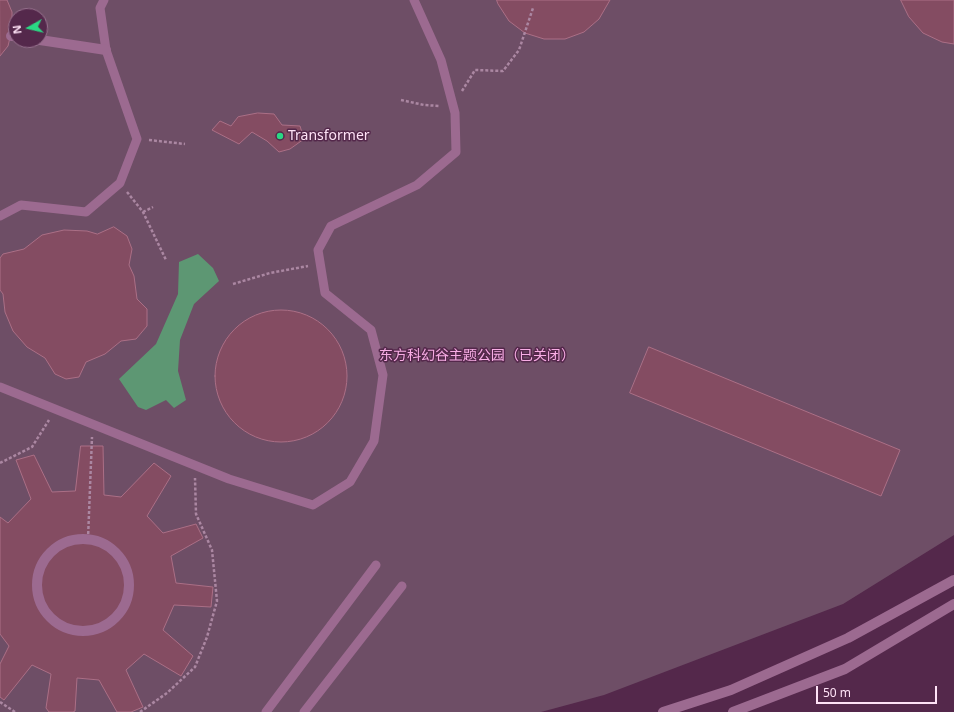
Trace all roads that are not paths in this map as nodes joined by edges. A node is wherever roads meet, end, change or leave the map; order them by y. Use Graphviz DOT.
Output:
graph roads {
  1 [pos="104,0"];
  2 [pos="414,0"];
  3 [pos="48,41"];
  4 [pos="106,50"];
  5 [pos="0,216"];
  6 [pos="0,387"];
  7 [pos="88,539"];
  8 [pos="376,565"];
  9 [pos="954,580"];
  10 [pos="402,586"];
  11 [pos="954,604"];
  12 [pos="266,712"];
  13 [pos="304,712"];
  14 [pos="663,712"];
  15 [pos="733,712"];
  1 -- 4 [label="lane"];
  2 -- 6 [label="lane"];
  3 -- 4 [label="street"];
  4 -- 5 [label="lane"];
  7 -- 7 [label="street"];
  8 -- 12 [label="lane"];
  9 -- 14 [label="street"];
  10 -- 13 [label="lane"];
  11 -- 15 [label="street"];
}
